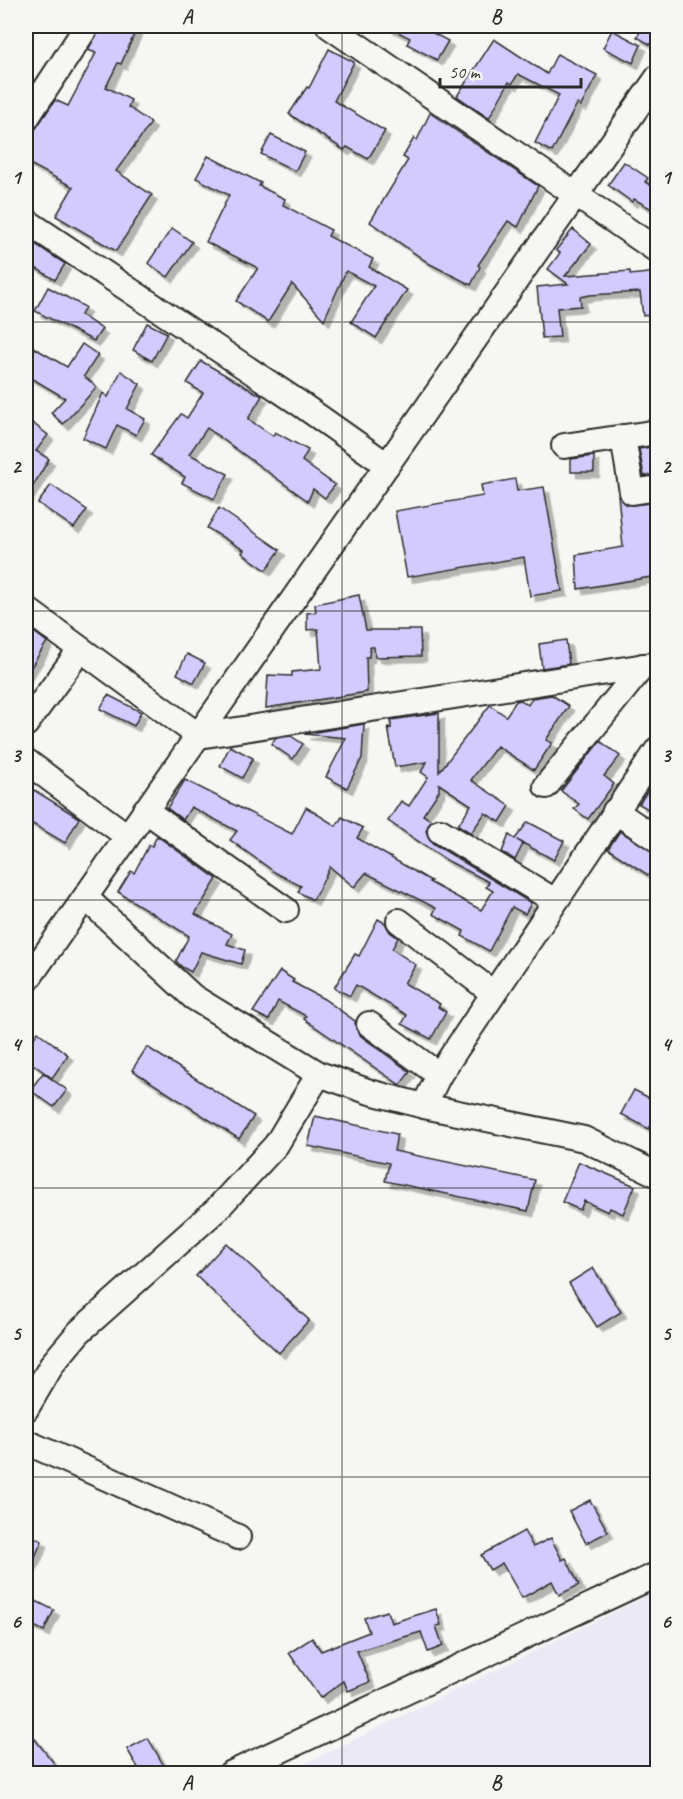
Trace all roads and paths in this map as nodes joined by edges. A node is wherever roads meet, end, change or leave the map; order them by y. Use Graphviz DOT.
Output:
graph roads {
  1 [pos="87,26"];
  2 [pos="329,26"];
  3 [pos="657,77"];
  4 [pos="26,119"];
  5 [pos="575,196"];
  6 [pos="26,221"];
  7 [pos="657,251"];
  8 [pos="657,432"];
  9 [pos="623,437"];
  10 [pos="564,446"];
  11 [pos="387,465"];
  12 [pos="657,488"];
  13 [pos="26,609"];
  14 [pos="80,650"];
  15 [pos="650,665"];
  16 [pos="26,724"];
  17 [pos="199,736"];
  18 [pos="657,749"];
  19 [pos="26,761"];
  20 [pos="546,786"];
  21 [pos="146,810"];
  22 [pos="615,812"];
  23 [pos="440,831"];
  24 [pos="127,836"];
  25 [pos="657,840"];
  26 [pos="86,898"];
  27 [pos="555,901"];
  28 [pos="286,910"];
  29 [pos="399,921"];
  30 [pos="26,982"];
  31 [pos="493,993"];
  32 [pos="369,1024"];
  33 [pos="319,1074"];
  34 [pos="439,1075"];
  35 [pos="424,1106"];
  36 [pos="657,1175"];
  37 [pos="26,1409"];
  38 [pos="26,1442"];
  39 [pos="238,1537"];
  40 [pos="657,1574"];
  41 [pos="230,1773"];
  1 -- 4 [label="street"];
  2 -- 5 [label="street"];
  3 -- 5 [label="street"];
  5 -- 7 [label="street"];
  5 -- 11 [label="street"];
  6 -- 11 [label="street"];
  8 -- 9 [label="street"];
  9 -- 10 [label="street"];
  9 -- 12 [label="street"];
  11 -- 17 [label="street"];
  13 -- 14 [label="street"];
  14 -- 16 [label="street"];
  14 -- 17 [label="street"];
  15 -- 17 [label="street"];
  15 -- 20 [label="street"];
  17 -- 21 [label="street"];
  18 -- 22 [label="street"];
  19 -- 24 [label="street"];
  21 -- 24 [label="street"];
  21 -- 28 [label="street"];
  22 -- 25 [label="street"];
  22 -- 27 [label="street"];
  23 -- 27 [label="street"];
  24 -- 26 [label="street"];
  26 -- 30 [label="street"];
  26 -- 33 [label="street"];
  27 -- 31 [label="street"];
  29 -- 31 [label="street"];
  31 -- 34 [label="street"];
  32 -- 34 [label="street"];
  33 -- 35 [label="street"];
  33 -- 37 [label="street"];
  34 -- 35 [label="street"];
  35 -- 36 [label="street"];
  38 -- 39 [label="street"];
  40 -- 41 [label="street"];
}
